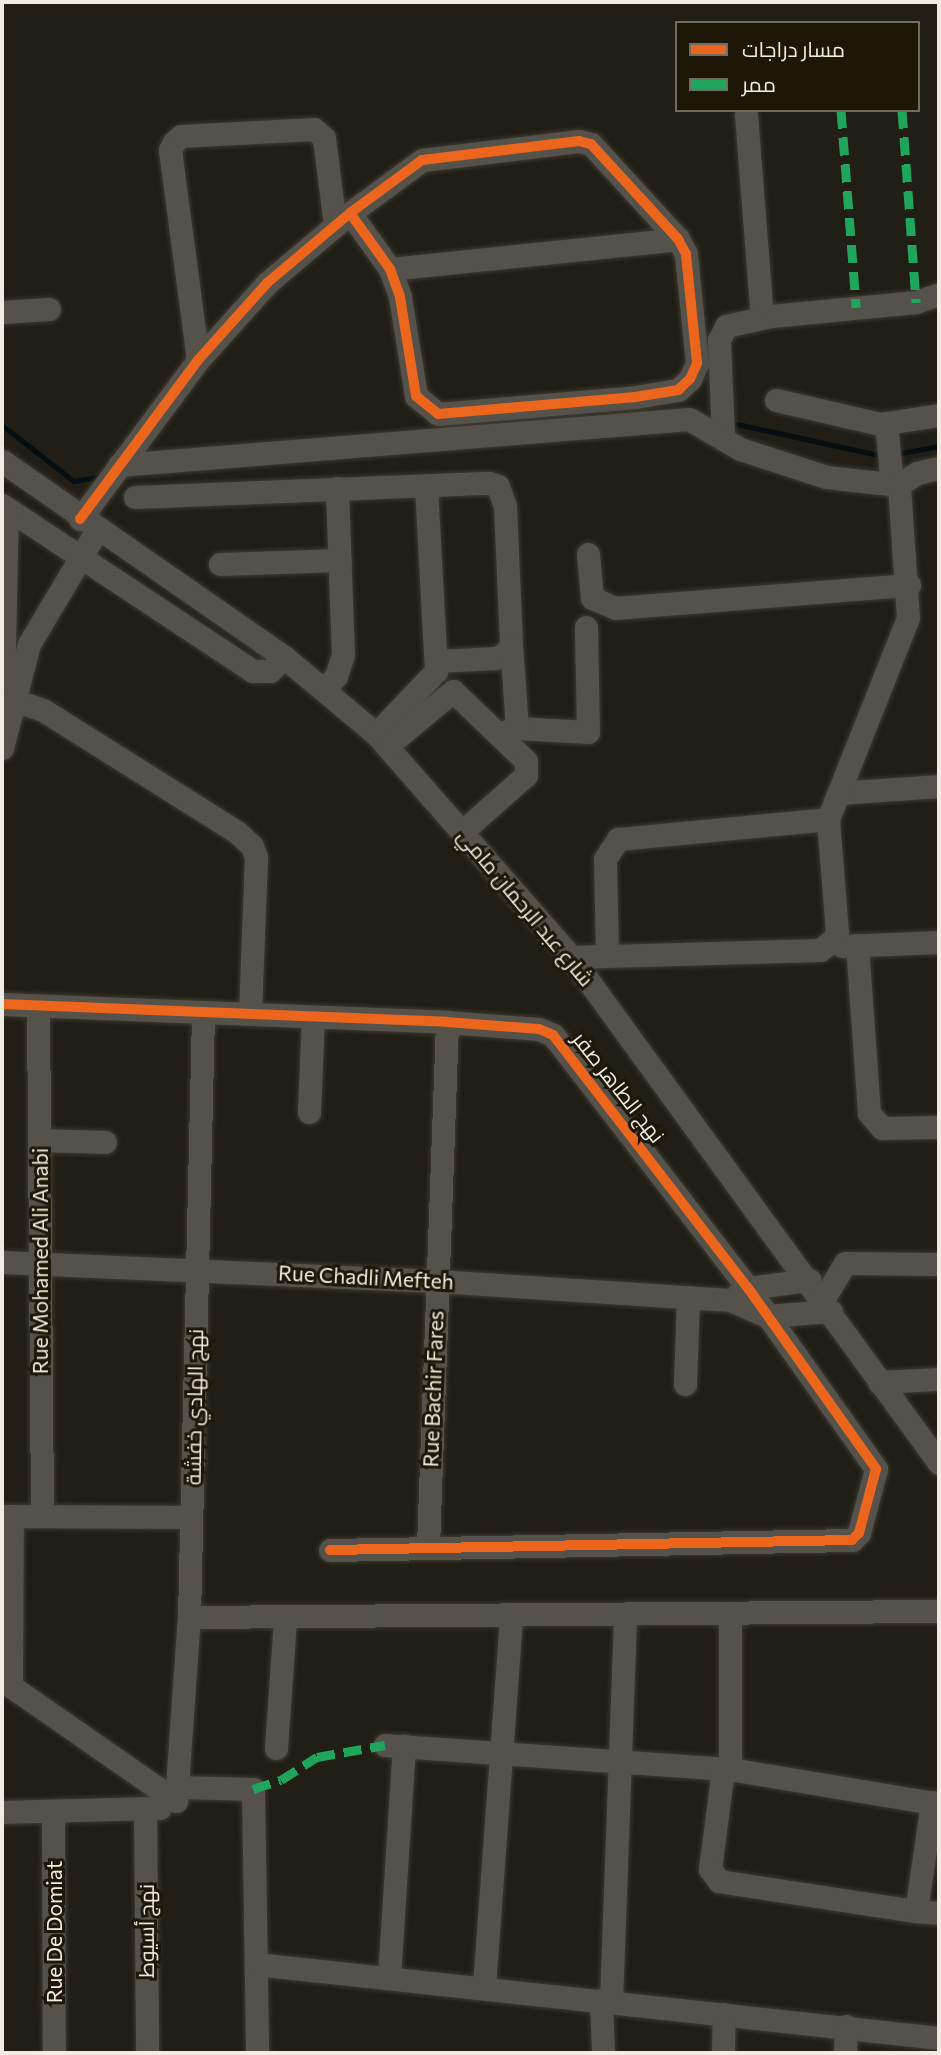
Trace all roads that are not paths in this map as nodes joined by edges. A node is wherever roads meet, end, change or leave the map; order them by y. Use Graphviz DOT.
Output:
graph roads {
  1 [pos="746,115"];
  2 [pos="342,219"];
  3 [pos="678,239"];
  4 [pos="390,269"];
  5 [pos="939,294"];
  6 [pos="49,309"];
  7 [pos="2,312"];
  8 [pos="762,317"];
  9 [pos="198,360"];
  10 [pos="776,400"];
  11 [pos="939,415"];
  12 [pos="886,423"];
  13 [pos="723,437"];
  14 [pos="2,461"];
  15 [pos="119,465"];
  16 [pos="939,468"];
  17 [pos="896,485"];
  18 [pos="426,486"];
  19 [pos="337,488"];
  20 [pos="135,497"];
  21 [pos="4,508"];
  22 [pos="88,524"];
  23 [pos="588,554"];
  24 [pos="80,558"];
  25 [pos="340,560"];
  26 [pos="220,564"];
  27 [pos="909,585"];
  28 [pos="586,627"];
  29 [pos="511,644"];
  30 [pos="284,657"];
  31 [pos="437,661"];
  32 [pos="325,688"];
  33 [pos="6,697"];
  34 [pos="509,730"];
  35 [pos="382,740"];
  36 [pos="2,748"];
  37 [pos="939,786"];
  38 [pos="839,793"];
  39 [pos="828,819"];
  40 [pos="463,831"];
  41 [pos="939,942"];
  42 [pos="857,945"];
  43 [pos="829,946"];
  44 [pos="607,955"];
  45 [pos="570,957"];
  46 [pos="2,1004"];
  47 [pos="38,1006"];
  48 [pos="203,1012"];
  49 [pos="250,1014"];
  50 [pos="313,1017"];
  51 [pos="447,1022"];
  52 [pos="309,1112"];
  53 [pos="939,1127"];
  54 [pos="39,1140"];
  55 [pos="105,1142"];
  56 [pos="2,1262"];
  57 [pos="40,1264"];
  58 [pos="939,1264"];
  59 [pos="197,1268"];
  60 [pos="437,1280"];
  61 [pos="809,1280"];
  62 [pos="739,1294"];
  63 [pos="688,1297"];
  64 [pos="827,1306"];
  65 [pos="767,1316"];
  66 [pos="939,1379"];
  67 [pos="879,1382"];
  68 [pos="685,1384"];
  69 [pos="939,1463"];
  70 [pos="42,1515"];
  71 [pos="7,1516"];
  72 [pos="191,1517"];
  73 [pos="428,1546"];
  74 [pos="330,1550"];
  75 [pos="939,1611"];
  76 [pos="625,1615"];
  77 [pos="510,1616"];
  78 [pos="730,1616"];
  79 [pos="189,1617"];
  80 [pos="285,1619"];
  81 [pos="7,1683"];
  82 [pos="276,1748"];
  83 [pos="500,1751"];
  84 [pos="619,1758"];
  85 [pos="727,1769"];
  86 [pos="177,1794"];
  87 [pos="936,1803"];
  88 [pos="145,1809"];
  89 [pos="53,1811"];
  90 [pos="2,1812"];
  91 [pos="916,1911"];
  92 [pos="939,1913"];
  93 [pos="256,1964"];
  94 [pos="389,1977"];
  95 [pos="484,1986"];
  96 [pos="606,2001"];
  97 [pos="723,2014"];
  98 [pos="846,2026"];
  99 [pos="939,2038"];
  100 [pos="54,2053"];
  101 [pos="147,2053"];
  102 [pos="257,2053"];
  103 [pos="603,2053"];
  104 [pos="723,2053"];
  105 [pos="845,2053"];
  1 -- 8 [label="street"];
  2 -- 3 [label="street"];
  2 -- 4 [label="street"];
  2 -- 9 [label="street"];
  2 -- 9 [label="street"];
  3 -- 4 [label="street"];
  3 -- 4 [label="street"];
  5 -- 8 [label="street"];
  6 -- 7 [label="street"];
  8 -- 13 [label="street"];
  9 -- 15 [label="street"];
  10 -- 12 [label="street"];
  11 -- 12 [label="street"];
  12 -- 17 [label="street"];
  13 -- 15 [label="street"];
  13 -- 17 [label="street"];
  14 -- 22 [label="street, شارع عبد الرحمان مامي"];
  15 -- 22 [label="street"];
  16 -- 17 [label="street"];
  17 -- 27 [label="street"];
  18 -- 19 [label="street"];
  18 -- 29 [label="street"];
  18 -- 31 [label="street"];
  19 -- 20 [label="street"];
  19 -- 25 [label="street"];
  21 -- 24 [label="street"];
  21 -- 33 [label="street"];
  22 -- 24 [label="street"];
  22 -- 30 [label="street, شارع عبد الرحمان مامي"];
  23 -- 27 [label="street"];
  24 -- 30 [label="street"];
  24 -- 33 [label="street"];
  25 -- 26 [label="street"];
  25 -- 32 [label="street"];
  27 -- 38 [label="street"];
  28 -- 34 [label="street"];
  29 -- 31 [label="street"];
  29 -- 34 [label="street"];
  30 -- 32 [label="street, شارع عبد الرحمان مامي"];
  31 -- 35 [label="street"];
  32 -- 35 [label="street, شارع عبد الرحمان مامي"];
  33 -- 36 [label="street"];
  33 -- 49 [label="street"];
  34 -- 35 [label="street"];
  34 -- 40 [label="street"];
  35 -- 40 [label="street, شارع عبد الرحمان مامي"];
  37 -- 38 [label="street"];
  38 -- 39 [label="street"];
  39 -- 43 [label="street"];
  39 -- 44 [label="street"];
  40 -- 45 [label="street, شارع عبد الرحمان مامي"];
  41 -- 42 [label="street"];
  42 -- 43 [label="street"];
  42 -- 53 [label="street"];
  43 -- 44 [label="street"];
  44 -- 45 [label="street"];
  45 -- 61 [label="street, شارع عبد الرحمان مامي"];
  46 -- 47 [label="street, نهج الطاهر صفر"];
  47 -- 48 [label="street, نهج الطاهر صفر"];
  47 -- 54 [label="street, Rue Mohamed Ali Anabi"];
  48 -- 49 [label="street, نهج الطاهر صفر"];
  48 -- 59 [label="street, نهج الهادي خفشة"];
  49 -- 50 [label="street, نهج الطاهر صفر"];
  50 -- 51 [label="street, نهج الطاهر صفر"];
  50 -- 52 [label="street"];
  51 -- 60 [label="street, Rue Bachir Fares"];
  51 -- 62 [label="street, نهج الطاهر صفر"];
  54 -- 55 [label="street"];
  54 -- 57 [label="street, Rue Mohamed Ali Anabi"];
  56 -- 57 [label="street, Rue Chadli Mefteh"];
  57 -- 59 [label="street, Rue Chadli Mefteh"];
  57 -- 70 [label="street, Rue Mohamed Ali Anabi"];
  58 -- 64 [label="street"];
  59 -- 60 [label="street, Rue Chadli Mefteh"];
  59 -- 72 [label="street, نهج الهادي خفشة"];
  60 -- 63 [label="street, Rue Chadli Mefteh"];
  60 -- 73 [label="street, Rue Bachir Fares"];
  61 -- 62 [label="street"];
  61 -- 64 [label="street, شارع عبد الرحمان مامي"];
  62 -- 63 [label="street, Rue Chadli Mefteh"];
  62 -- 65 [label="street"];
  63 -- 68 [label="street"];
  64 -- 65 [label="street"];
  64 -- 67 [label="street, شارع عبد الرحمان مامي"];
  65 -- 73 [label="street"];
  66 -- 67 [label="street"];
  67 -- 69 [label="street, شارع عبد الرحمان مامي"];
  70 -- 71 [label="street"];
  70 -- 72 [label="street"];
  71 -- 81 [label="street"];
  72 -- 79 [label="street, نهج الهادي خفشة"];
  73 -- 74 [label="street"];
  75 -- 78 [label="street"];
  76 -- 77 [label="street"];
  76 -- 78 [label="street"];
  76 -- 84 [label="street"];
  77 -- 80 [label="street"];
  77 -- 83 [label="street"];
  78 -- 85 [label="street"];
  79 -- 80 [label="street"];
  79 -- 86 [label="street, نهج الهادي خفشة"];
  80 -- 82 [label="street"];
  81 -- 86 [label="street"];
  83 -- 84 [label="street"];
  83 -- 94 [label="street"];
  83 -- 95 [label="street"];
  84 -- 85 [label="street"];
  84 -- 96 [label="street"];
  85 -- 87 [label="street"];
  85 -- 91 [label="street"];
  86 -- 88 [label="street"];
  86 -- 93 [label="street"];
  87 -- 91 [label="street"];
  88 -- 89 [label="street"];
  88 -- 101 [label="street, نهج أسيوط"];
  89 -- 90 [label="street"];
  89 -- 100 [label="street, Rue De Domiat"];
  91 -- 92 [label="street"];
  93 -- 94 [label="street"];
  93 -- 102 [label="street"];
  94 -- 95 [label="street"];
  95 -- 96 [label="street"];
  96 -- 97 [label="street"];
  96 -- 103 [label="street"];
  97 -- 98 [label="street"];
  97 -- 104 [label="street"];
  98 -- 99 [label="street"];
  98 -- 105 [label="street"];
}
